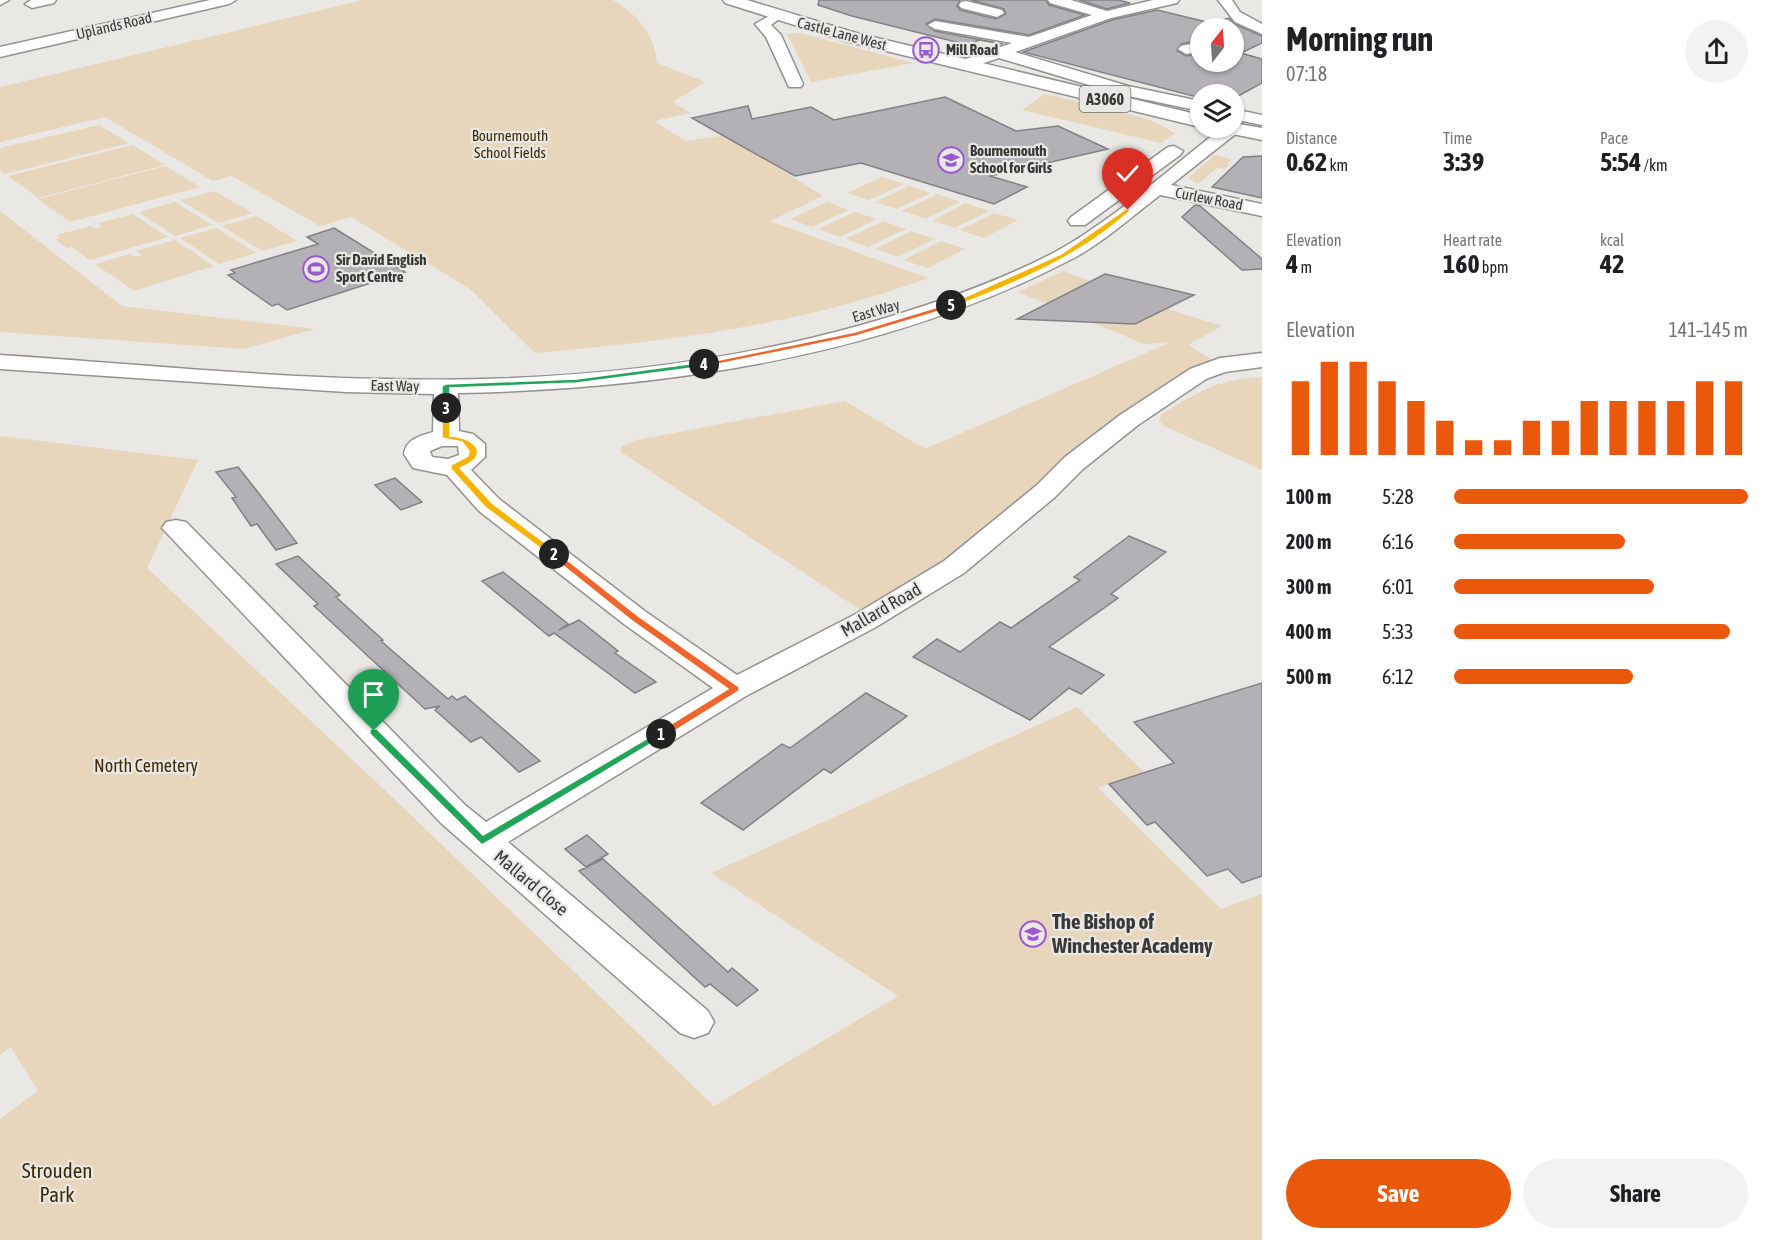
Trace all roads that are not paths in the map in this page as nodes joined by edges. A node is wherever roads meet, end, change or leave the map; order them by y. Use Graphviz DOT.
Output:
graph roads {
  1 [pos="49,0"];
  2 [pos="229,0"];
  3 [pos="731,0"];
  4 [pos="1008,0"];
  5 [pos="1055,0"];
  6 [pos="1172,0"];
  7 [pos="1225,0"];
  8 [pos="196,3"];
  9 [pos="32,4"];
  10 [pos="997,13"];
  11 [pos="1107,15"];
  12 [pos="776,16"];
  13 [pos="806,24"];
  14 [pos="935,25"];
  15 [pos="1261,28"];
  16 [pos="1244,33"];
  17 [pos="773,36"];
  18 [pos="1028,42"];
  19 [pos="0,52"];
  20 [pos="997,52"];
  21 [pos="966,64"];
  22 [pos="811,91"];
  23 [pos="1190,104"];
  24 [pos="1244,116"];
  25 [pos="1190,119"];
  26 [pos="1262,120"];
  27 [pos="1244,131"];
  28 [pos="1262,134"];
  29 [pos="1190,138"];
  30 [pos="1218,138"];
  31 [pos="1156,188"];
  32 [pos="1262,210"];
  33 [pos="0,347"];
  34 [pos="1262,360"];
  35 [pos="0,362"];
  36 [pos="446,386"];
  37 [pos="176,528"];
  38 [pos="735,689"];
  39 [pos="482,841"];
  40 [pos="694,1022"];
  1 -- 9 [label="street"];
  2 -- 8 [label="street, Uplands Road"];
  3 -- 12 [label="main road, Castle Lane West / A3060"];
  4 -- 10 [label="street"];
  5 -- 11 [label="street"];
  6 -- 11 [label="street"];
  7 -- 15 [label="street"];
  8 -- 19 [label="street, Uplands Road"];
  11 -- 18 [label="street"];
  12 -- 13 [label="main road, Castle Lane West / A3060"];
  12 -- 17 [label="street"];
  13 -- 17 [label="street"];
  13 -- 21 [label="main road, Castle Lane West / A3060"];
  14 -- 18 [label="street"];
  15 -- 16 [label="street"];
  17 -- 22 [label="street"];
  18 -- 20 [label="street"];
  20 -- 21 [label="street"];
  20 -- 23 [label="street"];
  21 -- 25 [label="main road, Castle Lane West / A3060"];
  24 -- 26 [label="street"];
  27 -- 28 [label="main road"];
  29 -- 33 [label="street, East Way"];
  30 -- 31 [label="street, East Way"];
  31 -- 32 [label="street, Curlew Road"];
  31 -- 36 [label="street, East Way"];
  34 -- 38 [label="street, Mallard Road"];
  35 -- 36 [label="street, East Way"];
  36 -- 38 [label="street"];
  37 -- 39 [label="street, Mallard Close"];
  38 -- 39 [label="street, Mallard Road"];
  39 -- 40 [label="street, Mallard Close"];
}
